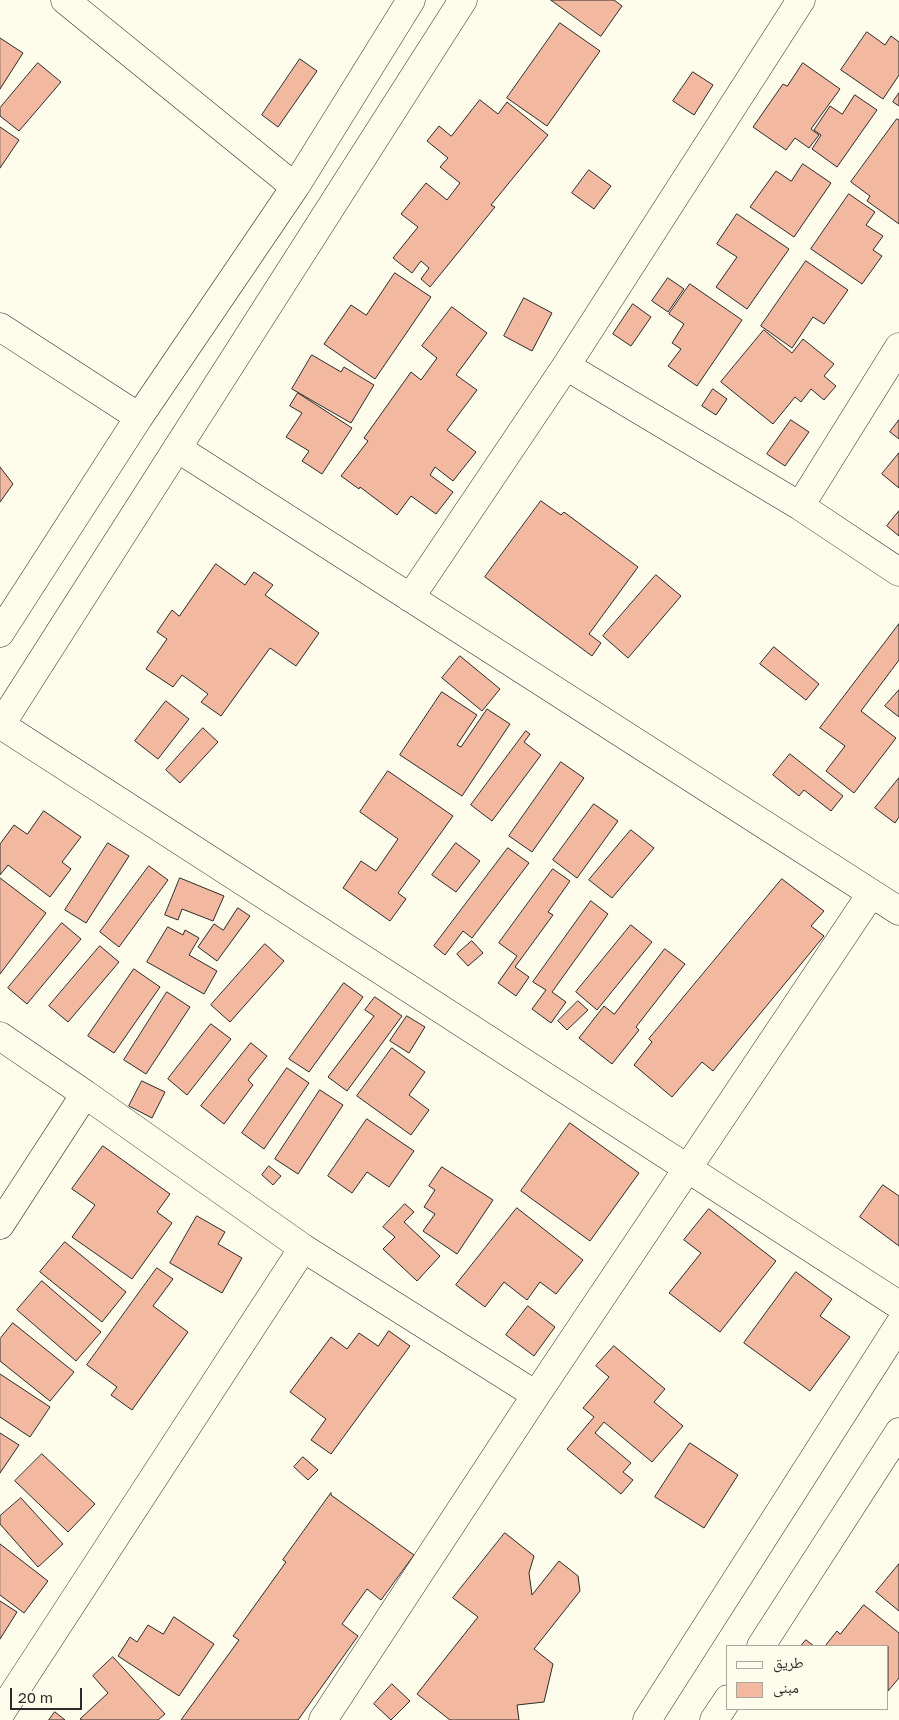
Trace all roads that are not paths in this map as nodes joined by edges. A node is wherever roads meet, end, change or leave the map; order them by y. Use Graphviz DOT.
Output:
graph roads {
  1 [pos="65,0"];
  2 [pos="412,0"];
  3 [pos="463,0"];
  4 [pos="801,0"];
  5 [pos="295,187"];
  6 [pos="0,328"];
  7 [pos="899,348"];
  8 [pos="566,366"];
  9 [pos="139,418"];
  10 [pos="177,448"];
  11 [pos="800,506"];
  12 [pos="899,572"];
  13 [pos="410,598"];
  14 [pos="0,633"];
  15 [pos="0,725"];
  16 [pos="871,894"];
  17 [pos="899,912"];
  18 [pos="0,1036"];
  19 [pos="85,1094"];
  20 [pos="688,1169"];
  21 [pos="0,1225"];
  22 [pos="303,1248"];
  23 [pos="899,1305"];
  24 [pos="899,1325"];
  25 [pos="536,1396"];
  26 [pos="899,1432"];
  27 [pos="762,1645"];
  28 [pos="726,1702"];
  29 [pos="0,1714"];
  30 [pos="323,1720"];
  31 [pos="647,1720"];
  32 [pos="714,1720"];
  1 -- 5 [label="street"];
  2 -- 5 [label="street"];
  3 -- 10 [label="street"];
  4 -- 8 [label="street"];
  5 -- 9 [label="street"];
  6 -- 9 [label="street"];
  7 -- 11 [label="street"];
  8 -- 11 [label="street"];
  8 -- 13 [label="street"];
  9 -- 14 [label="street"];
  10 -- 13 [label="street"];
  10 -- 15 [label="street"];
  11 -- 12 [label="street"];
  13 -- 16 [label="street"];
  15 -- 20 [label="street"];
  16 -- 17 [label="street"];
  16 -- 20 [label="street"];
  18 -- 19 [label="street"];
  19 -- 21 [label="street"];
  19 -- 22 [label="street"];
  20 -- 23 [label="street"];
  20 -- 25 [label="street"];
  22 -- 25 [label="street"];
  22 -- 29 [label="street"];
  24 -- 31 [label="street"];
  25 -- 30 [label="street"];
  26 -- 27 [label="street"];
  28 -- 32 [label="street"];
}
